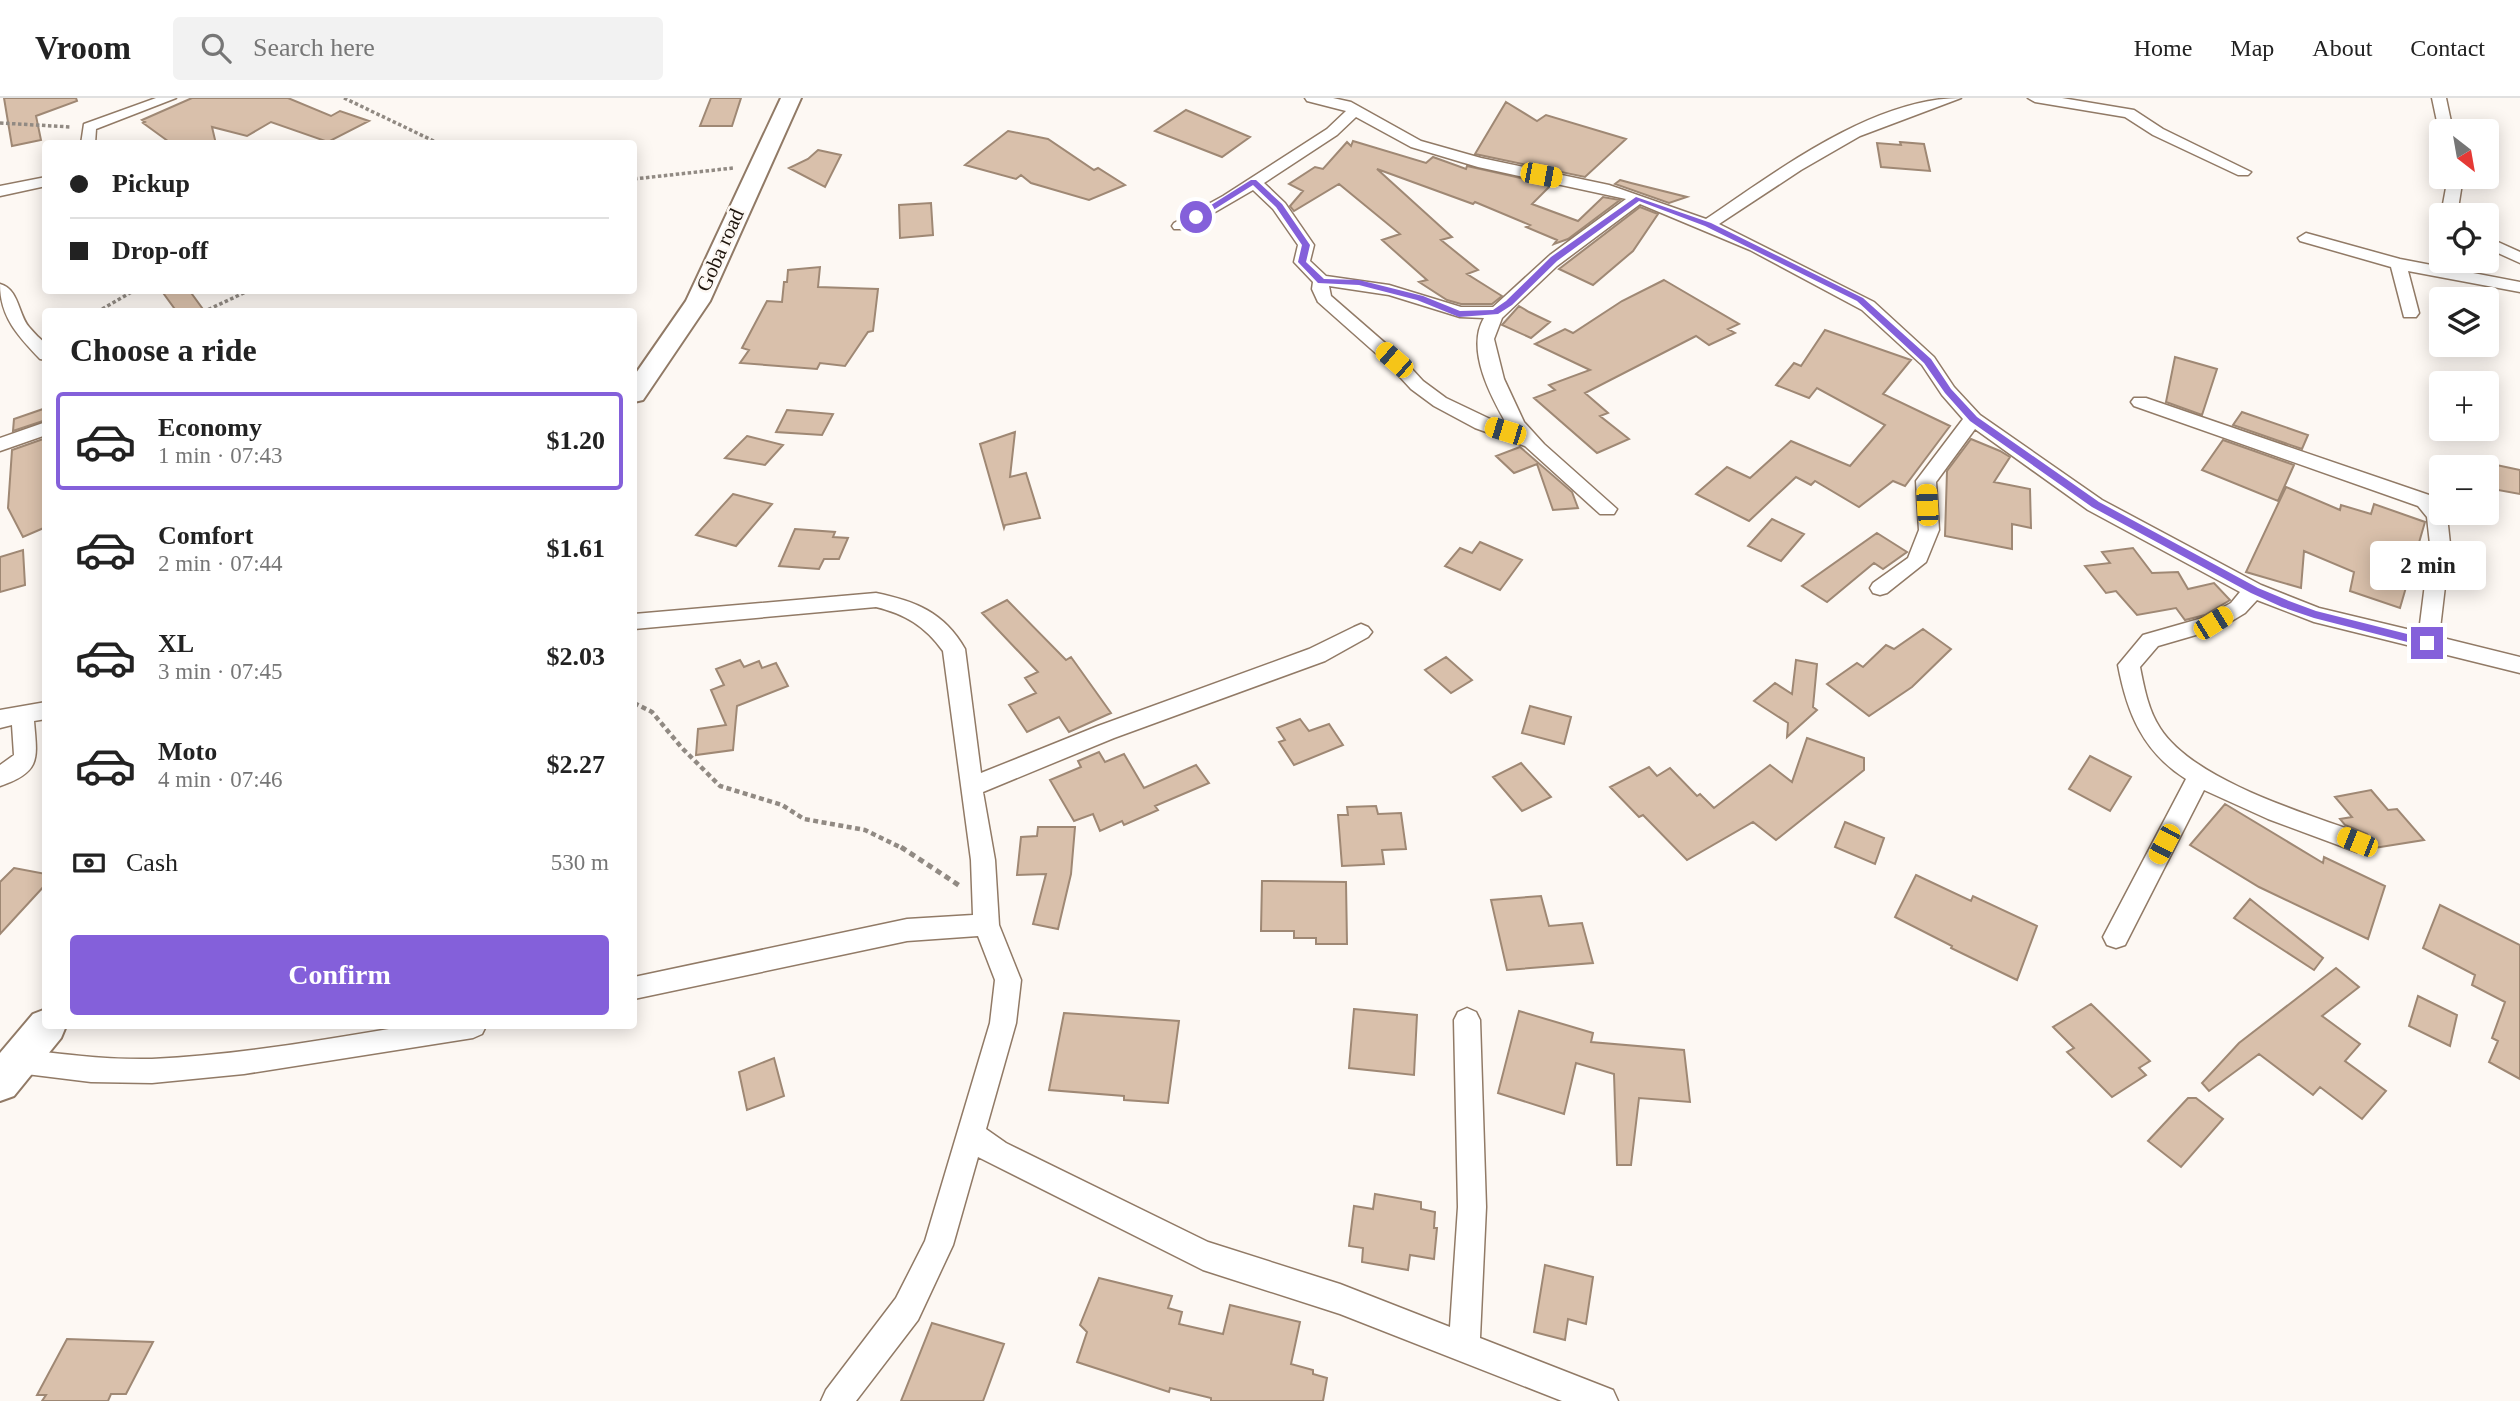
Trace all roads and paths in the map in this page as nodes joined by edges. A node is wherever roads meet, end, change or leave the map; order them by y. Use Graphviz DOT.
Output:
graph roads {
  1 [pos="169,98"];
  2 [pos="344,98"];
  3 [pos="791,98"];
  4 [pos="1312,98"];
  5 [pos="1954,98"];
  6 [pos="2035,98"];
  7 [pos="2439,98"];
  8 [pos="1908,103"];
  9 [pos="1355,110"];
  10 [pos="2443,119"];
  11 [pos="0,123"];
  12 [pos="89,127"];
  13 [pos="88,140"];
  14 [pos="432,140"];
  15 [pos="758,167"];
  16 [pos="2243,172"];
  17 [pos="637,179"];
  18 [pos="1253,181"];
  19 [pos="42,182"];
  20 [pos="0,191"];
  21 [pos="1639,198"];
  22 [pos="1708,225"];
  23 [pos="1180,226"];
  24 [pos="2306,238"];
  25 [pos="2499,248"];
  26 [pos="2520,258"];
  27 [pos="2398,264"];
  28 [pos="1321,281"];
  29 [pos="2520,287"];
  30 [pos="0,289"];
  31 [pos="128,294"];
  32 [pos="241,294"];
  33 [pos="104,308"];
  34 [pos="212,308"];
  35 [pos="1495,312"];
  36 [pos="2410,313"];
  37 [pos="19,327"];
  38 [pos="0,331"];
  39 [pos="42,351"];
  40 [pos="637,390"];
  41 [pos="2140,402"];
  42 [pos="1973,419"];
  43 [pos="42,429"];
  44 [pos="1534,443"];
  45 [pos="0,445"];
  46 [pos="1607,509"];
  47 [pos="1880,588"];
  48 [pos="2255,590"];
  49 [pos="637,621"];
  50 [pos="1361,632"];
  51 [pos="2427,643"];
  52 [pos="2520,665"];
  53 [pos="637,704"];
  54 [pos="42,711"];
  55 [pos="11,717"];
  56 [pos="2200,775"];
  57 [pos="0,777"];
  58 [pos="971,787"];
  59 [pos="2357,842"];
  60 [pos="985,916"];
  61 [pos="2116,937"];
  62 [pos="637,987"];
  63 [pos="1467,1020"];
  64 [pos="45,1029"];
  65 [pos="453,1029"];
  66 [pos="9,1072"];
  67 [pos="969,1135"];
  68 [pos="1464,1346"];
  69 [pos="837,1401"];
  70 [pos="1602,1401"];
  1 -- 12 [label="street"];
  2 -- 14 [label="path"];
  3 -- 15 [label="main road, Goba road"];
  4 -- 9 [label="street"];
  5 -- 8 [label="street"];
  6 -- 16 [label="street"];
  7 -- 10 [label="street"];
  8 -- 22 [label="street"];
  9 -- 18 [label="street"];
  9 -- 21 [label="street"];
  11 -- 12 [label="path"];
  12 -- 13 [label="street"];
  15 -- 17 [label="path"];
  15 -- 40 [label="main road, Goba road"];
  18 -- 23 [label="street"];
  18 -- 28 [label="street"];
  19 -- 20 [label="street"];
  21 -- 22 [label="street"];
  21 -- 35 [label="street"];
  22 -- 42 [label="street"];
  24 -- 27 [label="street"];
  25 -- 26 [label="street"];
  27 -- 29 [label="street"];
  27 -- 36 [label="street"];
  28 -- 35 [label="street"];
  28 -- 44 [label="street"];
  30 -- 37 [label="street"];
  31 -- 33 [label="path"];
  32 -- 34 [label="path"];
  35 -- 44 [label="street"];
  37 -- 38 [label="street"];
  37 -- 39 [label="street"];
  41 -- 51 [label="street"];
  42 -- 47 [label="street"];
  42 -- 48 [label="street"];
  43 -- 45 [label="street"];
  44 -- 46 [label="street"];
  48 -- 51 [label="street"];
  48 -- 56 [label="street"];
  49 -- 58 [label="street"];
  50 -- 58 [label="street"];
  51 -- 52 [label="street"];
  53 -- 60 [label="path"];
  54 -- 55 [label="street"];
  55 -- 57 [label="street"];
  56 -- 59 [label="street"];
  56 -- 61 [label="street"];
  58 -- 60 [label="street"];
  60 -- 62 [label="street"];
  60 -- 67 [label="street"];
  63 -- 68 [label="street"];
  64 -- 66 [label="main road"];
  65 -- 66 [label="street"];
  67 -- 68 [label="street"];
  67 -- 69 [label="street"];
  68 -- 70 [label="street"];
}
